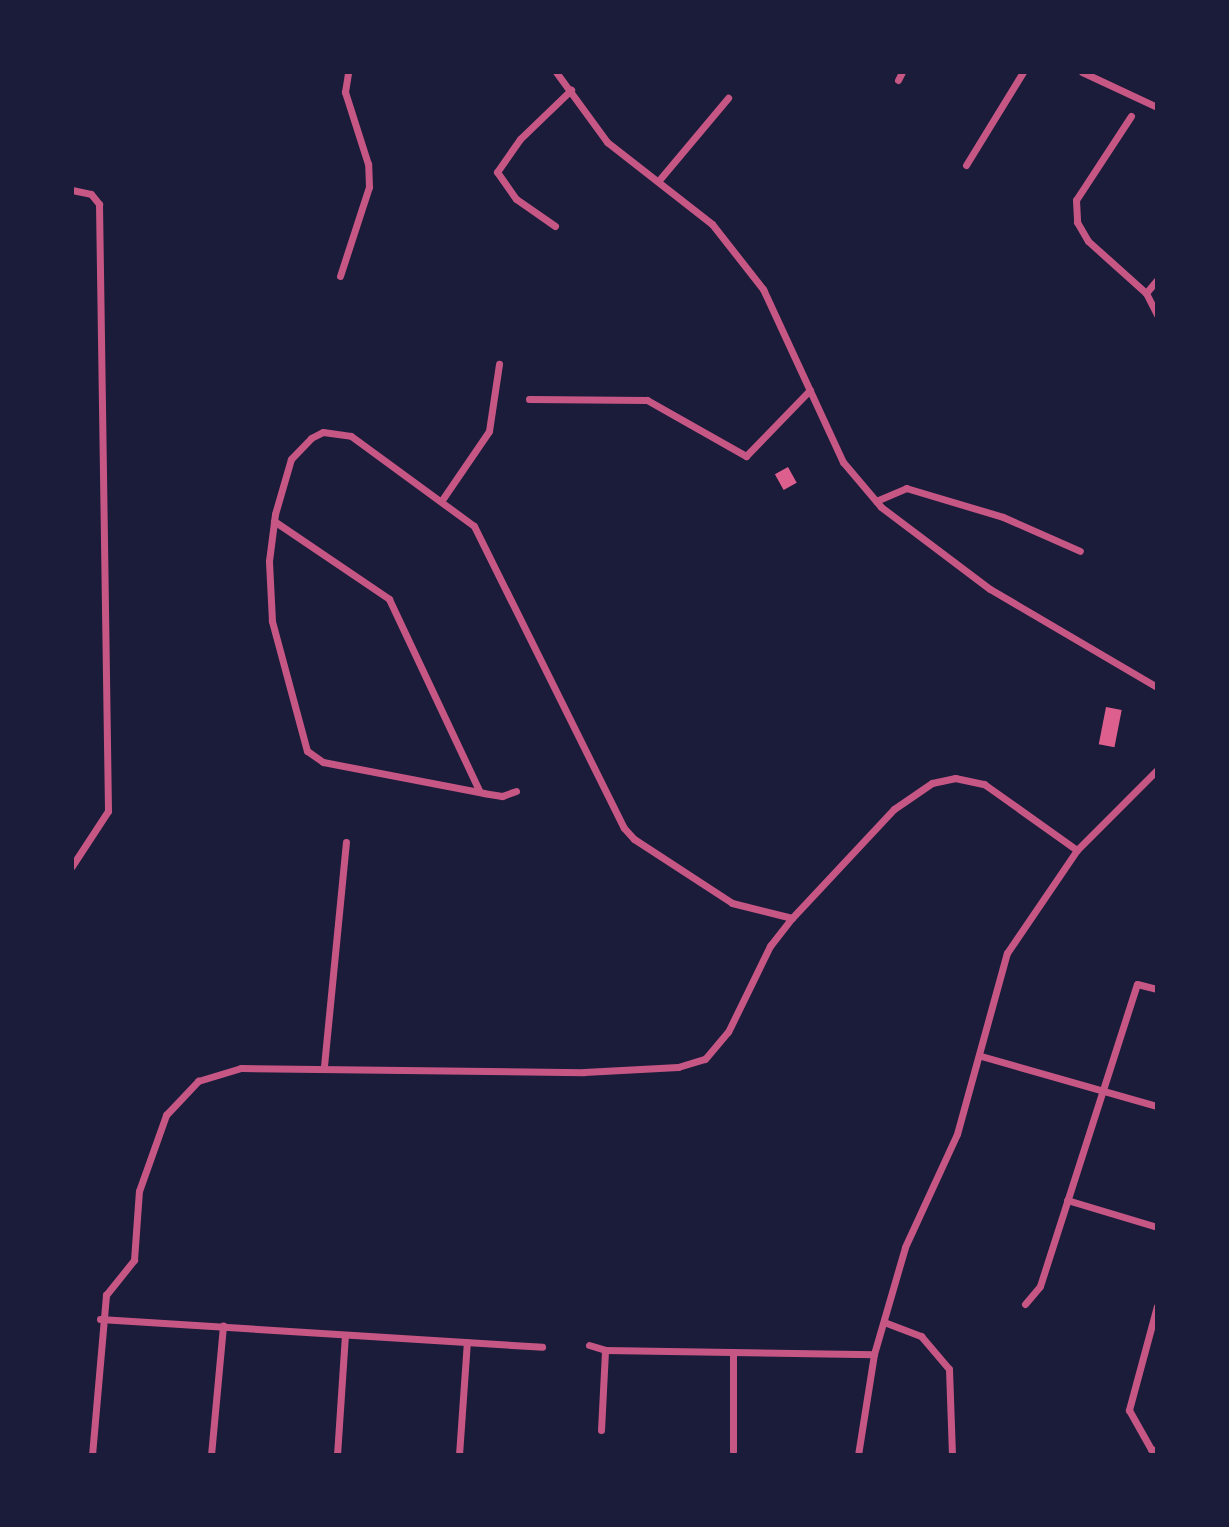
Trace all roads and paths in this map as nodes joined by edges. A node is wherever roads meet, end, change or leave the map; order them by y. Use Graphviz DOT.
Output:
graph roads {
  1 [pos="348,72"];
  2 [pos="556,72"];
  3 [pos="1023,72"];
  4 [pos="1082,72"];
  5 [pos="571,90"];
  6 [pos="728,98"];
  7 [pos="1157,107"];
  8 [pos="1131,116"];
  9 [pos="966,165"];
  10 [pos="660,179"];
  11 [pos="72,190"];
  12 [pos="555,226"];
  13 [pos="340,276"];
  14 [pos="1157,280"];
  15 [pos="1146,293"];
  16 [pos="1157,315"];
  17 [pos="499,364"];
  18 [pos="810,390"];
  19 [pos="529,399"];
  20 [pos="442,500"];
  21 [pos="876,501"];
  22 [pos="274,521"];
  23 [pos="1080,551"];
  24 [pos="1157,687"];
  25 [pos="1157,770"];
  26 [pos="516,791"];
  27 [pos="480,792"];
  28 [pos="346,842"];
  29 [pos="1077,850"];
  30 [pos="72,866"];
  31 [pos="792,918"];
  32 [pos="1157,989"];
  33 [pos="981,1056"];
  34 [pos="324,1066"];
  35 [pos="1100,1090"];
  36 [pos="1157,1106"];
  37 [pos="1067,1200"];
  38 [pos="1157,1227"];
  39 [pos="1025,1304"];
  40 [pos="1157,1306"];
  41 [pos="100,1319"];
  42 [pos="884,1322"];
  43 [pos="223,1326"];
  44 [pos="345,1335"];
  45 [pos="467,1342"];
  46 [pos="589,1345"];
  47 [pos="542,1347"];
  48 [pos="605,1350"];
  49 [pos="733,1353"];
  50 [pos="874,1354"];
  51 [pos="601,1430"];
  52 [pos="733,1451"];
  53 [pos="1157,1451"];
  54 [pos="92,1455"];
  55 [pos="211,1455"];
  56 [pos="337,1455"];
  57 [pos="459,1455"];
  58 [pos="858,1455"];
  59 [pos="952,1455"];
  1 -- 13 [label="street"];
  2 -- 5 [label="street"];
  3 -- 9 [label="street"];
  4 -- 7 [label="street"];
  5 -- 10 [label="street"];
  5 -- 12 [label="street"];
  6 -- 10 [label="street"];
  8 -- 15 [label="street"];
  10 -- 18 [label="street"];
  11 -- 30 [label="street"];
  14 -- 15 [label="street"];
  15 -- 16 [label="street"];
  17 -- 20 [label="street"];
  18 -- 19 [label="street"];
  18 -- 21 [label="street"];
  20 -- 22 [label="street"];
  20 -- 31 [label="street"];
  21 -- 23 [label="street"];
  21 -- 24 [label="street"];
  22 -- 27 [label="street"];
  22 -- 27 [label="street"];
  25 -- 29 [label="street"];
  26 -- 27 [label="street"];
  28 -- 34 [label="street"];
  29 -- 31 [label="street"];
  29 -- 33 [label="street"];
  31 -- 34 [label="street"];
  32 -- 35 [label="street"];
  33 -- 35 [label="street"];
  33 -- 42 [label="street"];
  34 -- 41 [label="street"];
  35 -- 36 [label="street"];
  35 -- 37 [label="street"];
  37 -- 38 [label="street"];
  37 -- 39 [label="street"];
  40 -- 53 [label="street"];
  41 -- 43 [label="street"];
  41 -- 54 [label="street"];
  42 -- 50 [label="street"];
  42 -- 59 [label="street"];
  43 -- 44 [label="street"];
  43 -- 55 [label="street"];
  44 -- 45 [label="street"];
  44 -- 56 [label="street"];
  45 -- 47 [label="street"];
  45 -- 57 [label="street"];
  46 -- 48 [label="street"];
  48 -- 49 [label="street"];
  48 -- 51 [label="street"];
  49 -- 50 [label="street"];
  49 -- 52 [label="street"];
  50 -- 58 [label="street"];
}
